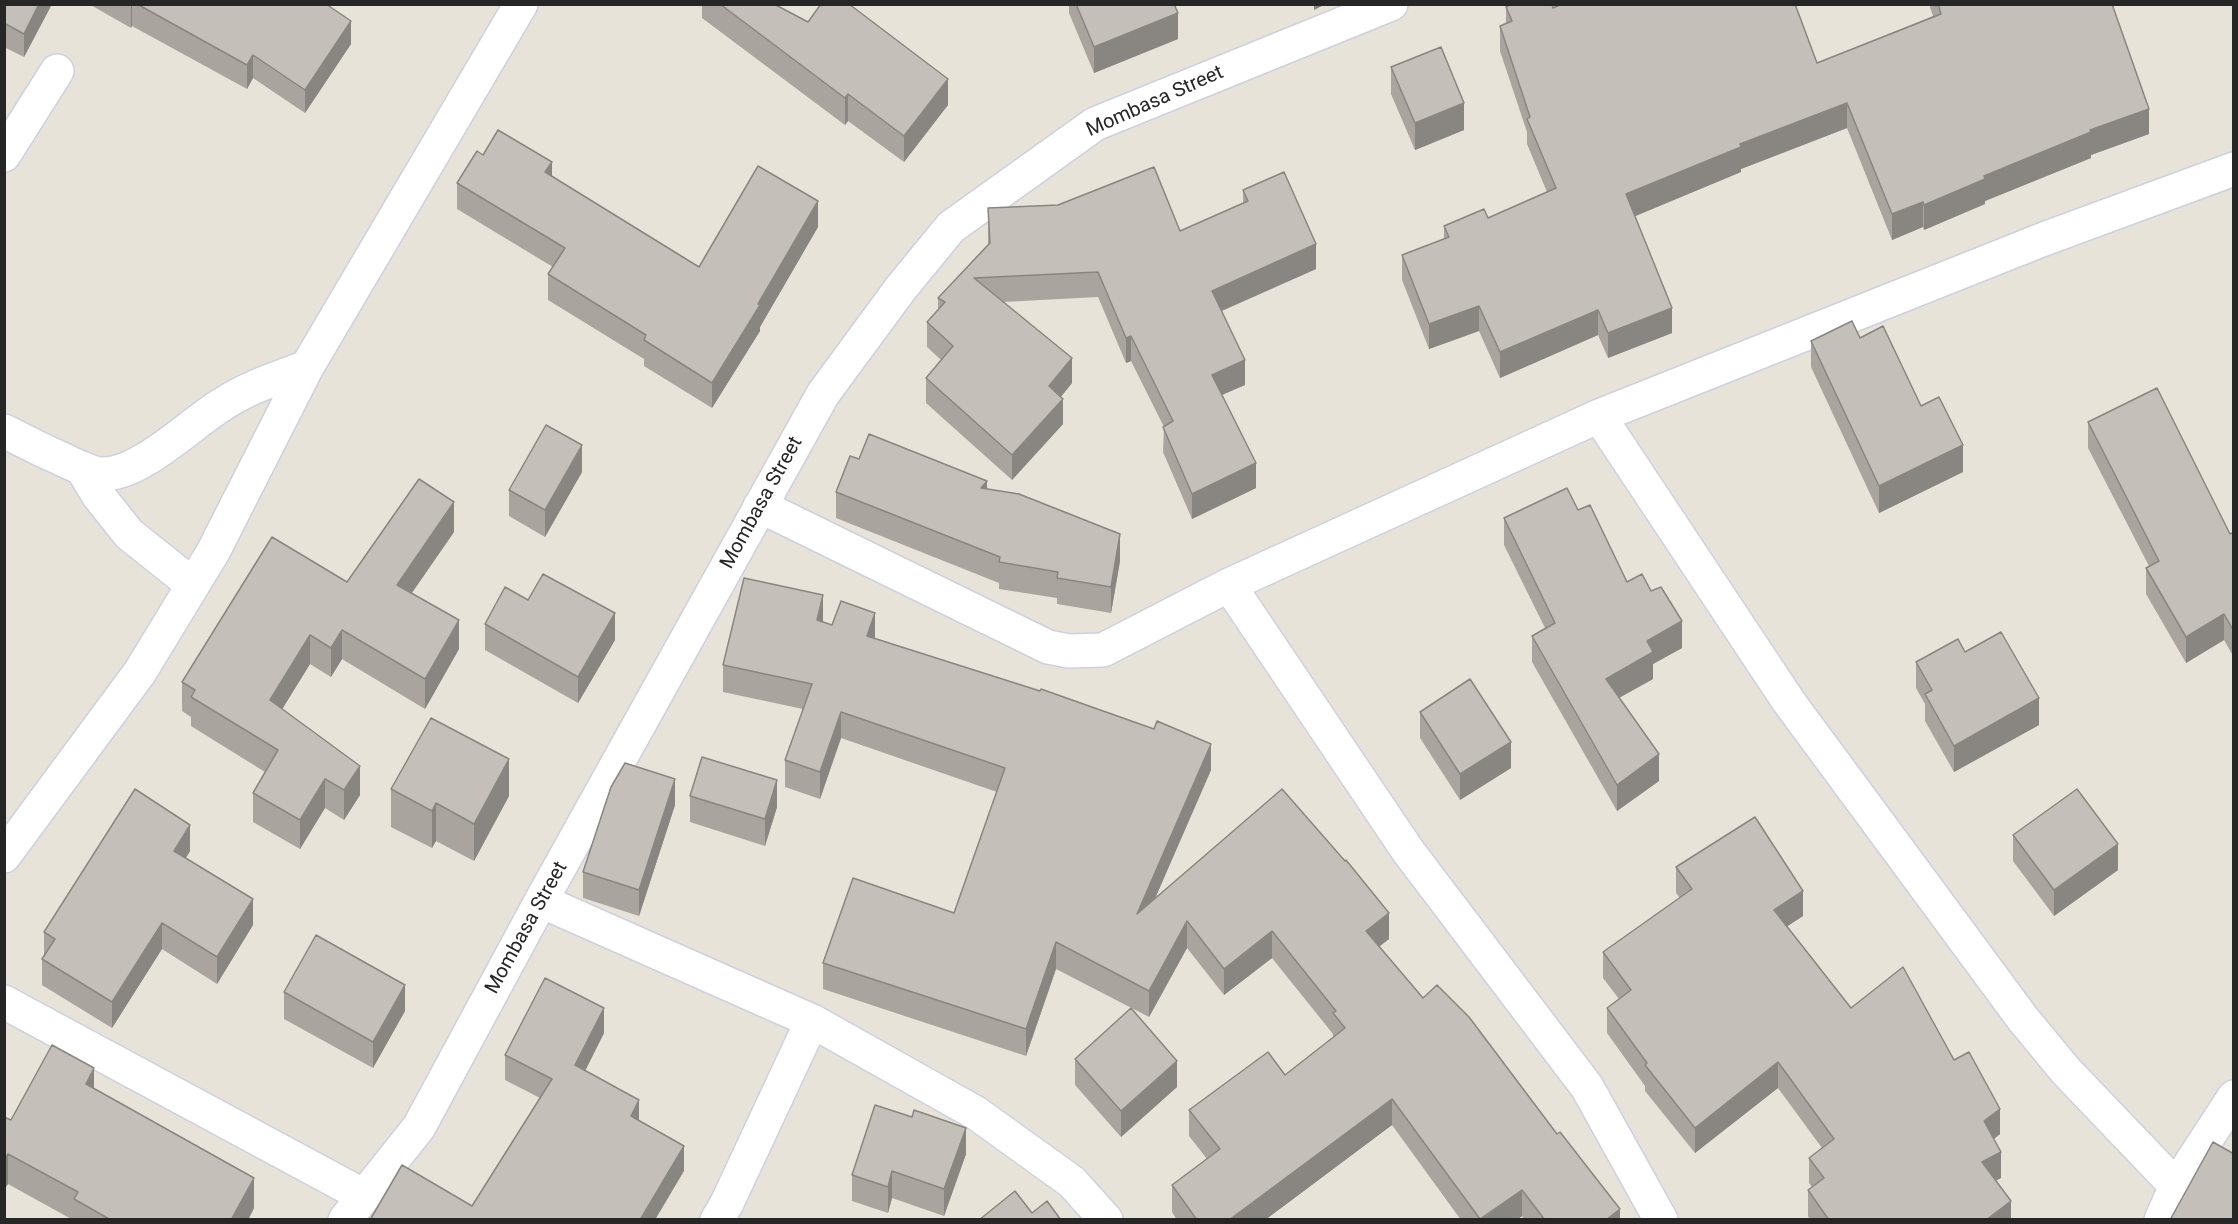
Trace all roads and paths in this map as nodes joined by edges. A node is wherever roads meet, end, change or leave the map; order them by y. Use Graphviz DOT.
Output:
graph roads {
  1 [pos="520,4"];
  2 [pos="1391,4"];
  3 [pos="57,71"];
  4 [pos="4,155"];
  5 [pos="2234,169"];
  6 [pos="307,367"];
  7 [pos="1599,416"];
  8 [pos="4,431"];
  9 [pos="82,468"];
  10 [pos="760,506"];
  11 [pos="193,585"];
  12 [pos="1229,585"];
  13 [pos="4,856"];
  14 [pos="541,901"];
  15 [pos="4,1002"];
  16 [pos="812,1021"];
  17 [pos="2234,1097"];
  18 [pos="2176,1186"];
  19 [pos="354,1208"];
  20 [pos="717,1220"];
  21 [pos="1106,1220"];
  22 [pos="1661,1220"];
  23 [pos="2161,1220"];
  1 -- 6 [label="street"];
  2 -- 10 [label="street, Mombasa Street"];
  3 -- 4 [label="street"];
  5 -- 7 [label="street"];
  6 -- 9 [label="street"];
  6 -- 11 [label="street"];
  7 -- 12 [label="street"];
  7 -- 18 [label="street"];
  8 -- 9 [label="street"];
  9 -- 11 [label="street"];
  10 -- 12 [label="street"];
  10 -- 14 [label="street, Mombasa Street"];
  11 -- 13 [label="street"];
  12 -- 22 [label="street"];
  14 -- 16 [label="street"];
  14 -- 19 [label="street, Mombasa Street"];
  15 -- 19 [label="street"];
  16 -- 20 [label="street"];
  16 -- 21 [label="street"];
  17 -- 18 [label="street"];
  18 -- 23 [label="street"];
}
